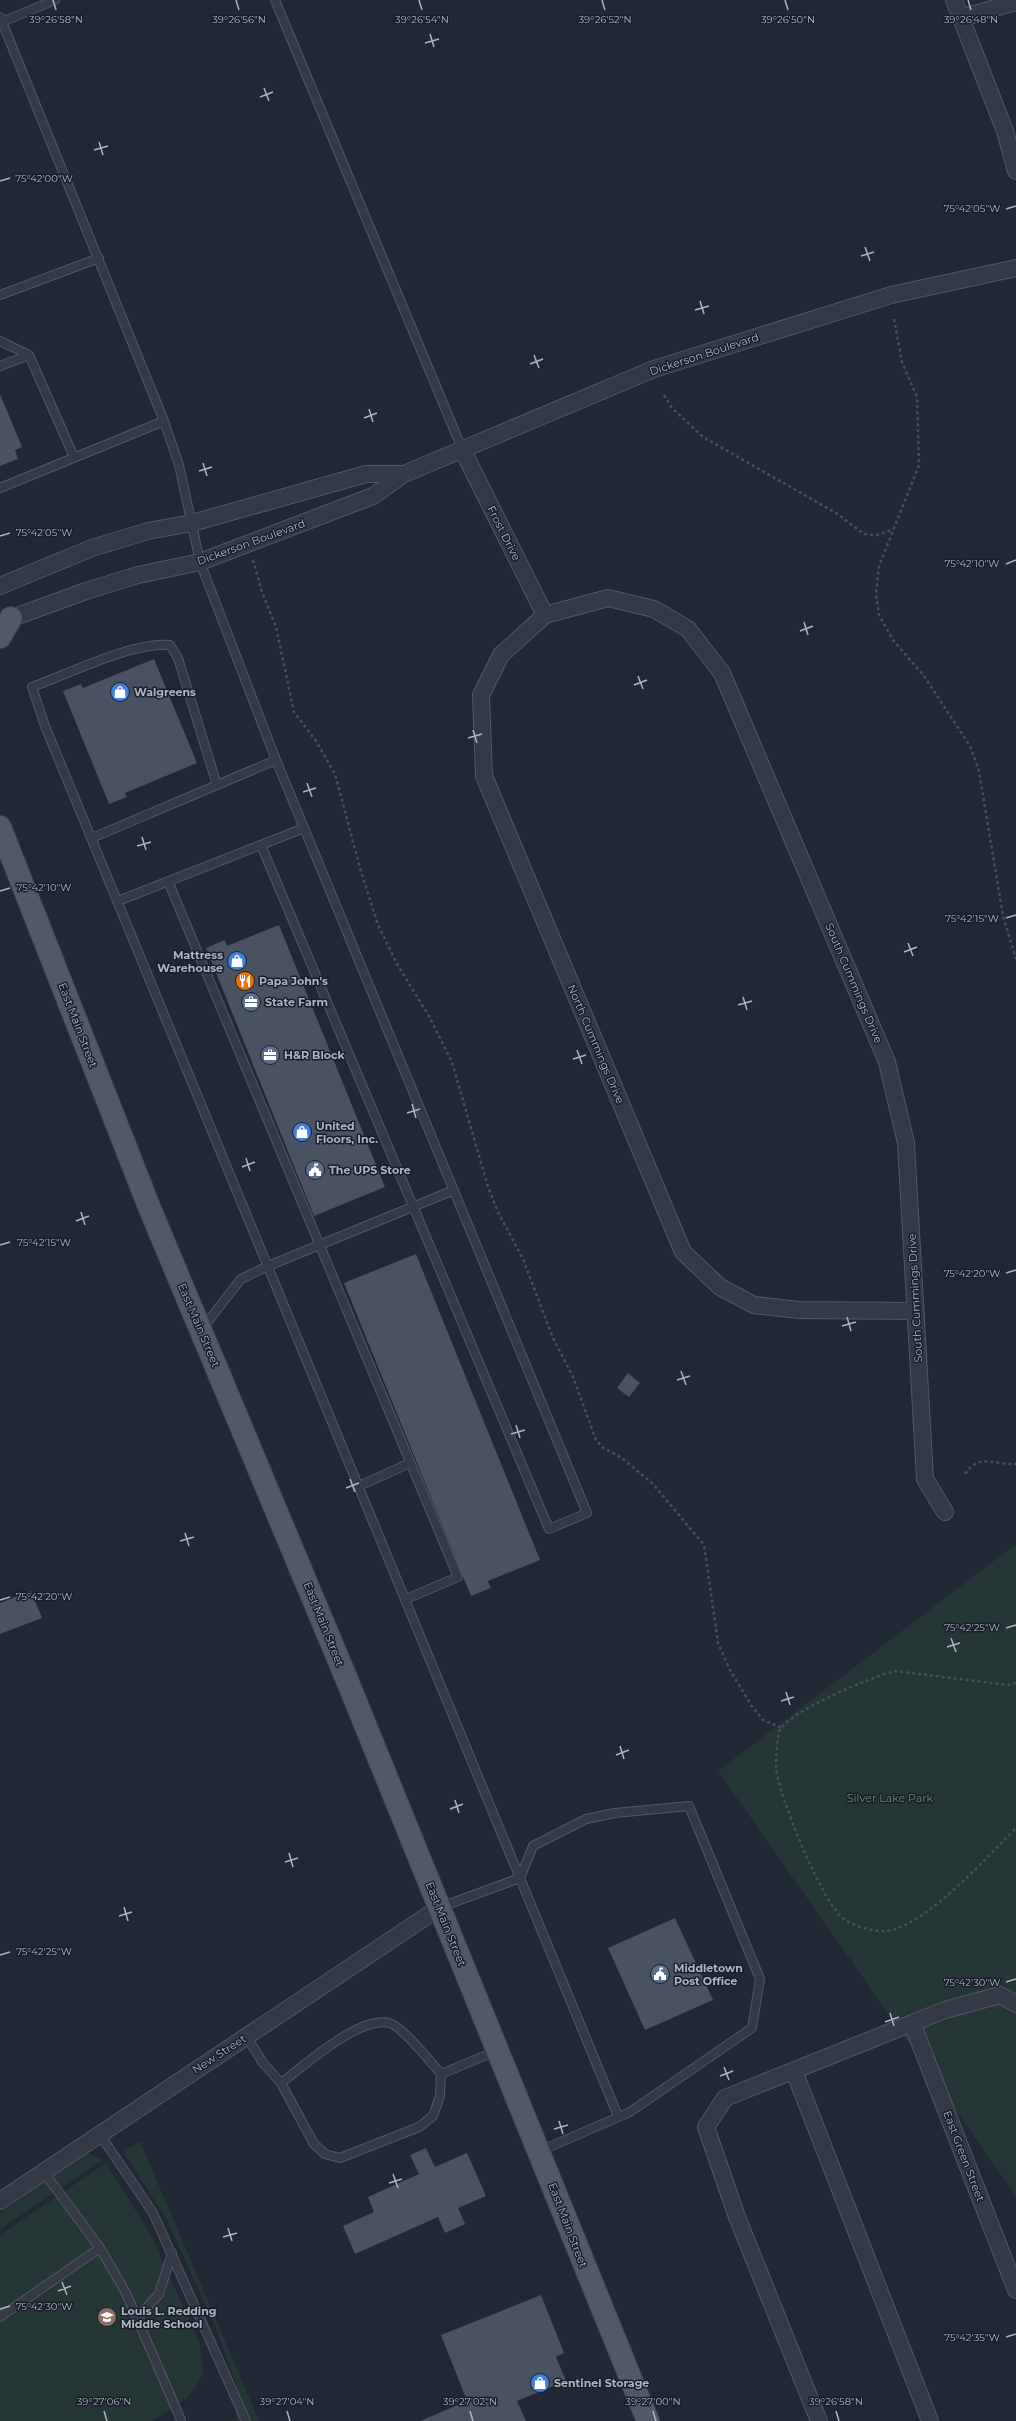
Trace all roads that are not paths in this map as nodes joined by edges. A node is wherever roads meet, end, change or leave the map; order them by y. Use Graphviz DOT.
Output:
graph roads {
  1 [pos="55,0"];
  2 [pos="275,0"];
  3 [pos="954,0"];
  4 [pos="1016,2"];
  5 [pos="961,18"];
  6 [pos="2,24"];
  7 [pos="1016,171"];
  8 [pos="99,258"];
  9 [pos="1016,268"];
  10 [pos="0,295"];
  11 [pos="0,341"];
  12 [pos="29,355"];
  13 [pos="0,366"];
  14 [pos="164,421"];
  15 [pos="463,451"];
  16 [pos="74,457"];
  17 [pos="404,474"];
  18 [pos="0,488"];
  19 [pos="192,523"];
  20 [pos="200,562"];
  21 [pos="0,586"];
  22 [pos="545,614"];
  23 [pos="6,620"];
  24 [pos="0,637"];
  25 [pos="276,760"];
  26 [pos="217,785"];
  27 [pos="0,827"];
  28 [pos="304,828"];
  29 [pos="92,838"];
  30 [pos="261,845"];
  31 [pos="168,881"];
  32 [pos="118,901"];
  33 [pos="454,1190"];
  34 [pos="413,1207"];
  35 [pos="320,1245"];
  36 [pos="268,1266"];
  37 [pos="915,1311"];
  38 [pos="202,1330"];
  39 [pos="410,1463"];
  40 [pos="359,1486"];
  41 [pos="946,1512"];
  42 [pos="406,1599"];
  43 [pos="520,1878"];
  44 [pos="439,1908"];
  45 [pos="1016,2004"];
  46 [pos="912,2023"];
  47 [pos="246,2036"];
  48 [pos="496,2051"];
  49 [pos="794,2071"];
  50 [pos="441,2074"];
  51 [pos="281,2083"];
  52 [pos="618,2116"];
  53 [pos="99,2133"];
  54 [pos="540,2152"];
  55 [pos="43,2171"];
  56 [pos="0,2201"];
  57 [pos="100,2248"];
  58 [pos="172,2253"];
  59 [pos="1016,2290"];
  60 [pos="0,2317"];
  61 [pos="137,2318"];
  62 [pos="181,2420"];
  63 [pos="246,2421"];
  64 [pos="648,2421"];
  65 [pos="819,2421"];
  66 [pos="930,2421"];
  1 -- 6 [label="lane"];
  2 -- 15 [label="lane"];
  3 -- 5 [label="street"];
  4 -- 5 [label="street"];
  5 -- 7 [label="street"];
  6 -- 8 [label="lane"];
  8 -- 10 [label="lane"];
  8 -- 14 [label="lane"];
  9 -- 15 [label="street, Dickerson Boulevard"];
  11 -- 12 [label="lane"];
  12 -- 13 [label="lane"];
  12 -- 16 [label="lane"];
  14 -- 16 [label="lane"];
  14 -- 19 [label="lane"];
  15 -- 17 [label="street, Dickerson Boulevard"];
  15 -- 22 [label="street, Frost Drive"];
  16 -- 18 [label="lane"];
  17 -- 19 [label="street, Dickerson Boulevard"];
  17 -- 20 [label="street, Dickerson Boulevard"];
  19 -- 20 [label="lane"];
  19 -- 21 [label="street, Dickerson Boulevard"];
  20 -- 23 [label="street, Dickerson Boulevard"];
  20 -- 25 [label="lane"];
  22 -- 37 [label="street, South Cummings Drive"];
  22 -- 37 [label="street, North Cummings Drive"];
  23 -- 24 [label="main road"];
  25 -- 26 [label="lane"];
  25 -- 28 [label="lane"];
  26 -- 29 [label="lane"];
  26 -- 29 [label="lane"];
  27 -- 38 [label="main road, East Main Street"];
  28 -- 30 [label="lane"];
  28 -- 33 [label="lane"];
  29 -- 32 [label="lane"];
  30 -- 31 [label="lane"];
  30 -- 34 [label="lane"];
  31 -- 32 [label="lane"];
  31 -- 35 [label="lane"];
  32 -- 36 [label="lane"];
  33 -- 34 [label="lane"];
  33 -- 34 [label="lane"];
  34 -- 35 [label="lane"];
  35 -- 36 [label="lane"];
  35 -- 39 [label="lane"];
  36 -- 38 [label="lane"];
  36 -- 40 [label="lane"];
  37 -- 41 [label="street, South Cummings Drive"];
  38 -- 44 [label="main road, East Main Street"];
  39 -- 40 [label="lane"];
  39 -- 42 [label="lane"];
  40 -- 42 [label="lane"];
  42 -- 43 [label="lane"];
  43 -- 44 [label="lane"];
  43 -- 52 [label="lane"];
  43 -- 52 [label="lane"];
  44 -- 47 [label="street, New Street"];
  44 -- 48 [label="main road, East Main Street"];
  45 -- 46 [label="street"];
  46 -- 49 [label="street"];
  46 -- 59 [label="street, East Green Street"];
  47 -- 51 [label="lane"];
  47 -- 53 [label="street, New Street"];
  48 -- 50 [label="lane"];
  48 -- 54 [label="main road, East Main Street"];
  49 -- 65 [label="street"];
  49 -- 66 [label="street"];
  50 -- 51 [label="lane"];
  50 -- 51 [label="lane"];
  52 -- 54 [label="lane"];
  53 -- 55 [label="street, New Street"];
  53 -- 58 [label="lane"];
  54 -- 64 [label="main road, East Main Street"];
  55 -- 56 [label="street, New Street"];
  55 -- 57 [label="lane"];
  57 -- 60 [label="lane"];
  57 -- 61 [label="lane"];
  58 -- 61 [label="lane"];
  58 -- 63 [label="lane"];
  61 -- 62 [label="lane"];
}
